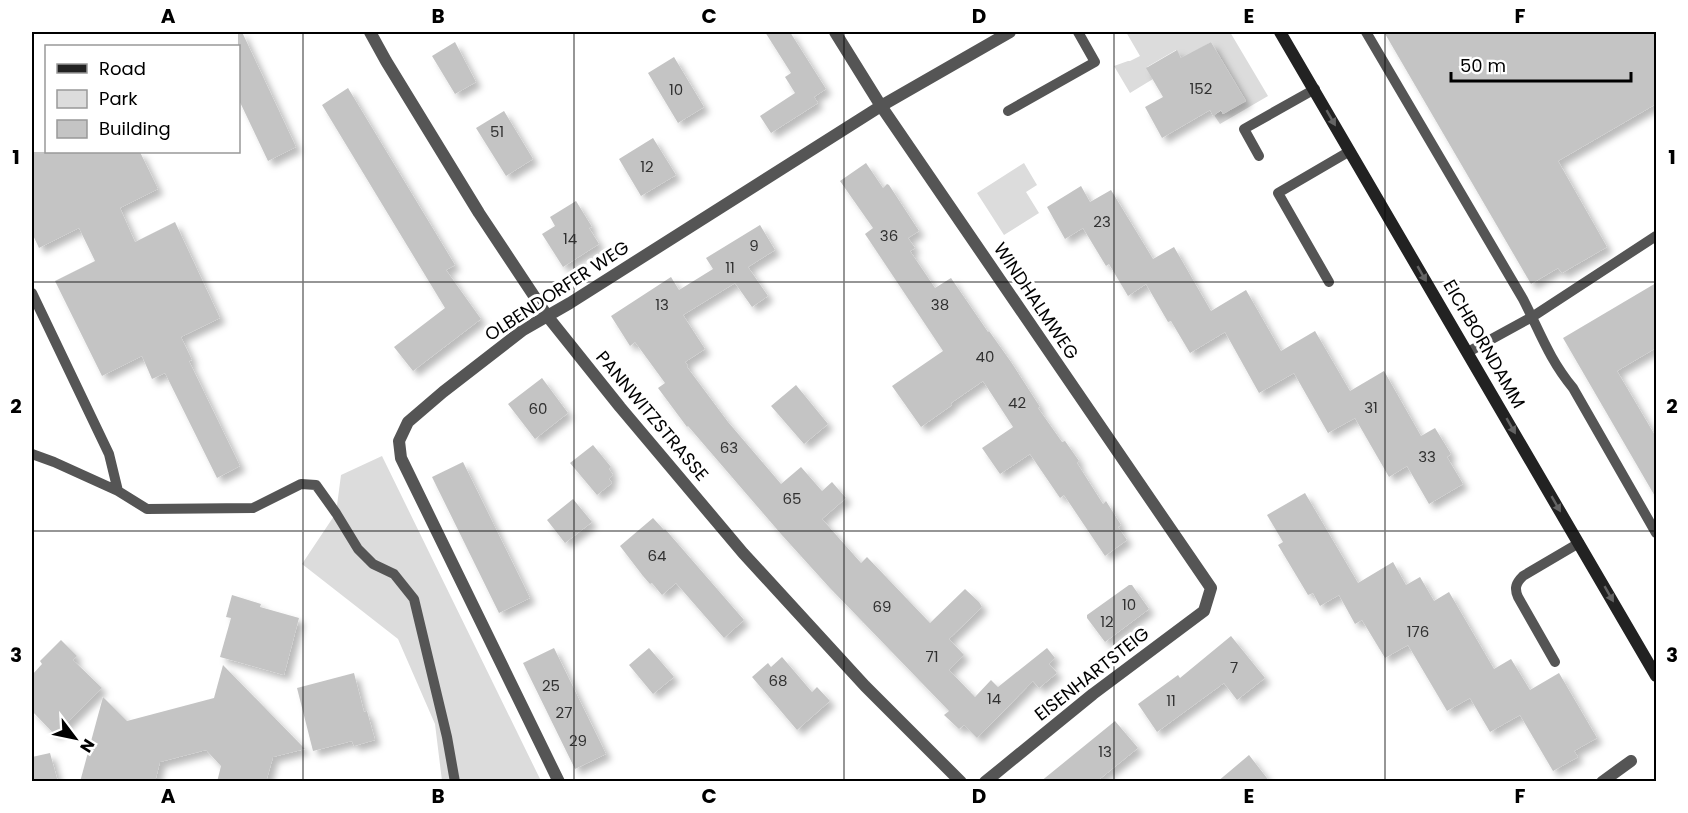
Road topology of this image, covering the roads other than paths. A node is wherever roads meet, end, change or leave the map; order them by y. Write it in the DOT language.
graph roads {
  1 [pos="370,32"];
  2 [pos="835,32"];
  3 [pos="1010,32"];
  4 [pos="1077,32"];
  5 [pos="1280,32"];
  6 [pos="1366,32"];
  7 [pos="1315,89"];
  8 [pos="881,106"];
  9 [pos="1008,111"];
  10 [pos="1350,151"];
  11 [pos="1259,156"];
  12 [pos="1656,236"];
  13 [pos="1329,282"];
  14 [pos="32,293"];
  15 [pos="548,317"];
  16 [pos="1532,317"];
  17 [pos="1468,352"];
  18 [pos="32,454"];
  19 [pos="118,491"];
  20 [pos="1656,533"];
  21 [pos="1579,543"];
  22 [pos="1210,588"];
  23 [pos="1555,662"];
  24 [pos="1656,676"];
  25 [pos="1631,761"];
  26 [pos="455,782"];
  27 [pos="559,782"];
  28 [pos="961,782"];
  29 [pos="985,782"];
  30 [pos="1602,782"];
  1 -- 15 [label="street, PANNWITZSTRASSE"];
  2 -- 8 [label="street, WINDHALMWEG"];
  3 -- 8 [label="street, OLBENDORFER WEG"];
  4 -- 9 [label="lane"];
  5 -- 7 [label="main road, EICHBORNDAMM"];
  6 -- 16 [label="lane"];
  7 -- 10 [label="main road, EICHBORNDAMM, one-way"];
  7 -- 11 [label="lane"];
  8 -- 15 [label="street, OLBENDORFER WEG"];
  8 -- 22 [label="street, WINDHALMWEG"];
  10 -- 13 [label="lane"];
  10 -- 17 [label="main road, EICHBORNDAMM, one-way"];
  12 -- 16 [label="lane"];
  14 -- 19 [label="lane"];
  15 -- 27 [label="street, OLBENDORFER WEG"];
  15 -- 28 [label="street, PANNWITZSTRASSE"];
  16 -- 17 [label="lane"];
  16 -- 20 [label="lane"];
  17 -- 21 [label="main road, EICHBORNDAMM, one-way"];
  18 -- 19 [label="lane"];
  19 -- 26 [label="lane"];
  21 -- 23 [label="lane"];
  21 -- 24 [label="main road, EICHBORNDAMM, one-way"];
  22 -- 29 [label="street, EISENHARTSTEIG"];
  25 -- 30 [label="street"];
}
